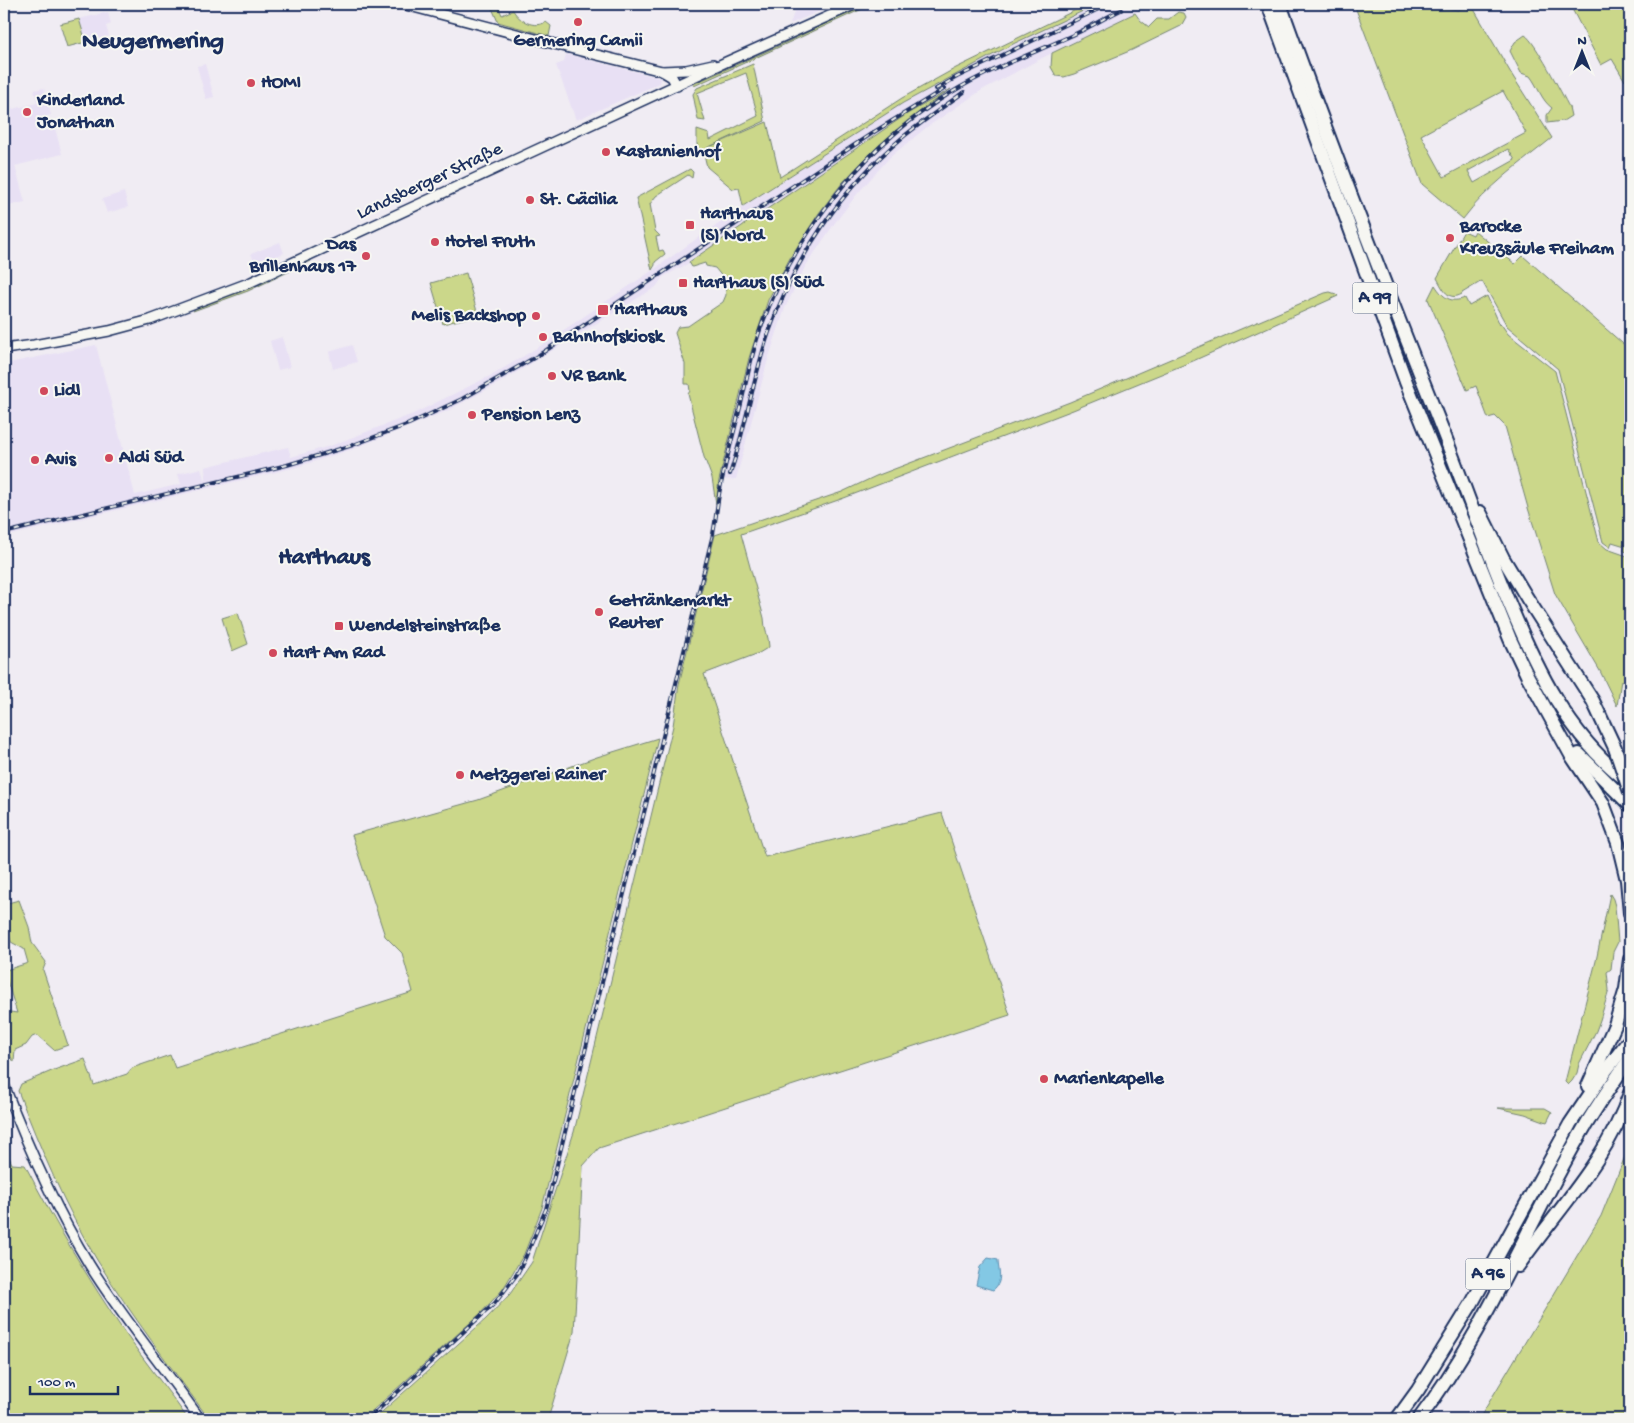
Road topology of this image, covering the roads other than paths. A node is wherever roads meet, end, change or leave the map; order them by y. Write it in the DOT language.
graph roads {
  1 [pos="402,4"];
  2 [pos="856,4"];
  3 [pos="1268,4"];
  4 [pos="1280,4"];
  5 [pos="726,62"];
  6 [pos="662,71"];
  7 [pos="676,86"];
  8 [pos="4,343"];
  9 [pos="22,346"];
  10 [pos="4,349"];
  11 [pos="4,354"];
  12 [pos="1461,477"];
  13 [pos="1555,725"];
  14 [pos="1630,783"];
  15 [pos="1630,792"];
  16 [pos="1630,805"];
  17 [pos="1630,913"];
  18 [pos="1630,959"];
  19 [pos="1630,1039"];
  20 [pos="1630,1058"];
  21 [pos="4,1085"];
  22 [pos="1630,1093"];
  23 [pos="1570,1124"];
  24 [pos="1494,1301"];
  25 [pos="200,1419"];
  26 [pos="1398,1419"];
  27 [pos="1419,1419"];
  1 -- 6 [label="main road"];
  2 -- 5 [label="main road, Landsberger Straße"];
  3 -- 13 [label="highway, A 99"];
  4 -- 12 [label="highway, A 99"];
  5 -- 6 [label="main road"];
  5 -- 7 [label="main road, Landsberger Straße"];
  6 -- 7 [label="main road"];
  7 -- 9 [label="main road, Landsberger Straße"];
  8 -- 9 [label="main road"];
  9 -- 10 [label="main road, Landsberger Straße"];
  9 -- 11 [label="main road"];
  12 -- 14 [label="highway"];
  12 -- 15 [label="highway, bridge"];
  13 -- 16 [label="highway"];
  13 -- 17 [label="highway"];
  18 -- 23 [label="highway"];
  19 -- 23 [label="highway, A 96"];
  20 -- 24 [label="highway, A 96"];
  21 -- 25 [label="main road"];
  22 -- 24 [label="highway"];
  23 -- 26 [label="highway, A 96"];
  24 -- 27 [label="highway, A 96"];
}
